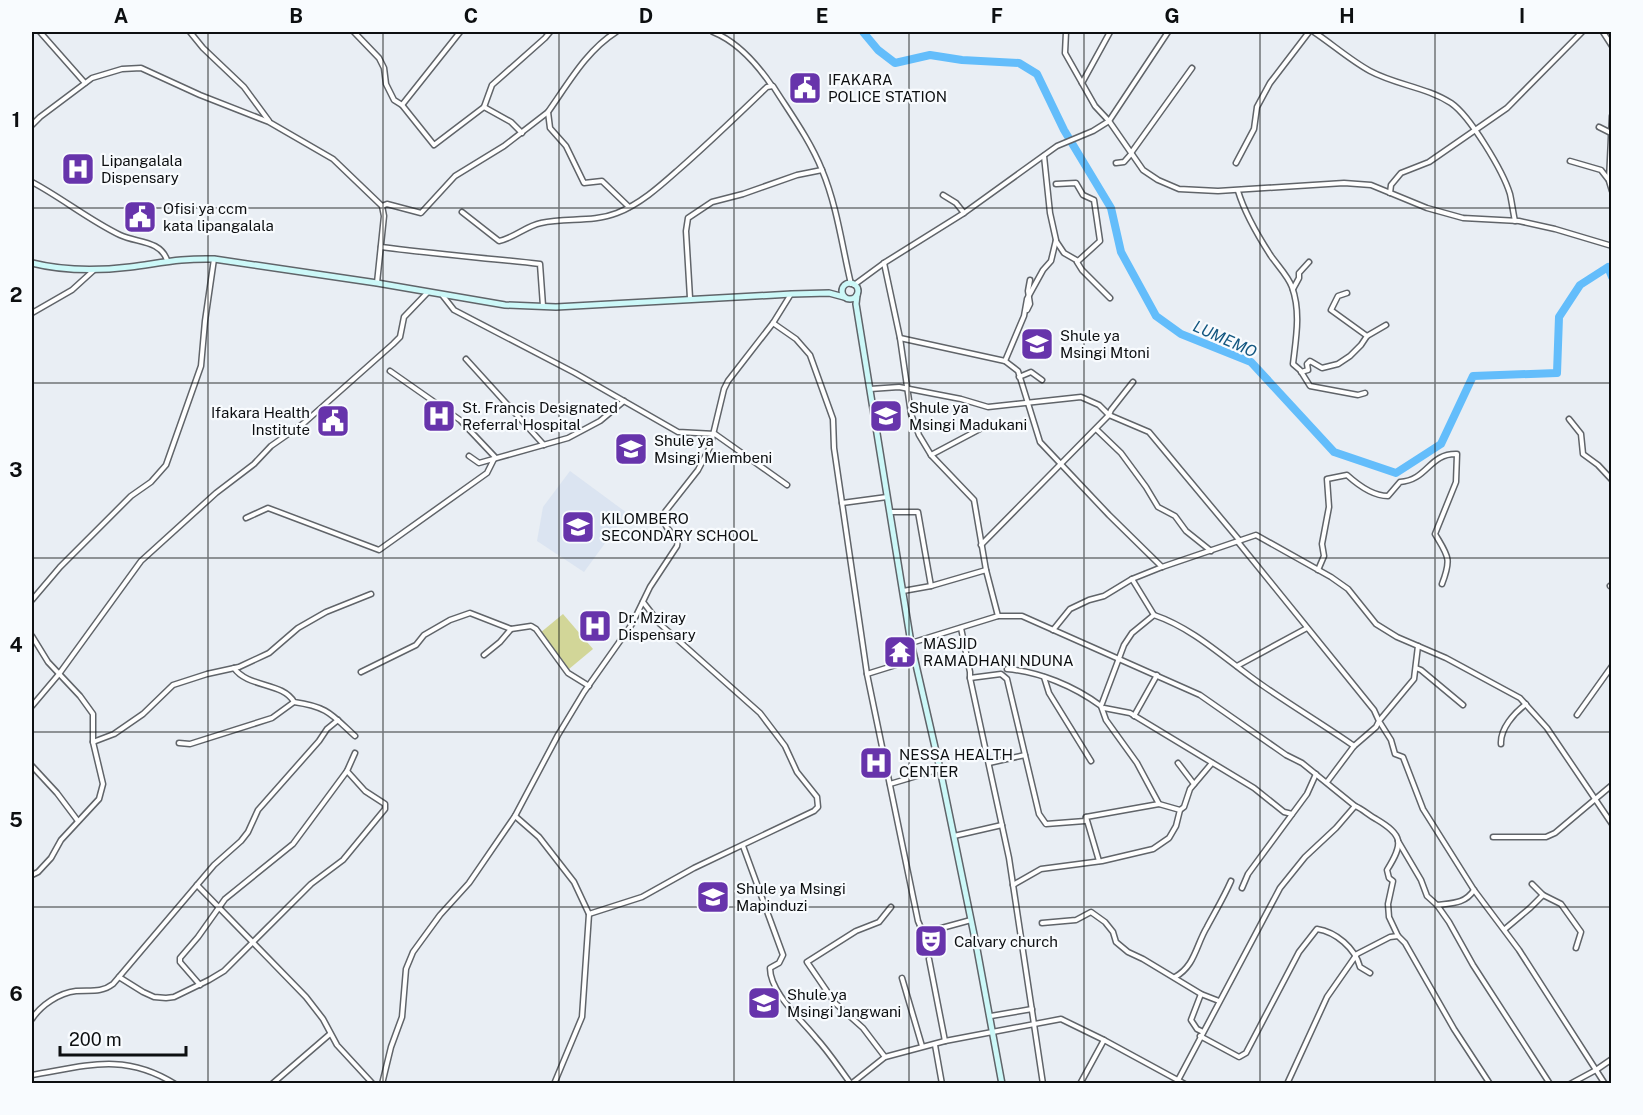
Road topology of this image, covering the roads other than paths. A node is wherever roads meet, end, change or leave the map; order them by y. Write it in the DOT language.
graph roads {
  1 [pos="40,32"];
  2 [pos="190,32"];
  3 [pos="354,32"];
  4 [pos="460,32"];
  5 [pos="550,32"];
  6 [pos="616,32"];
  7 [pos="713,32"];
  8 [pos="1066,32"];
  9 [pos="1110,32"];
  10 [pos="1168,32"];
  11 [pos="1309,32"];
  12 [pos="1314,32"];
  13 [pos="1582,32"];
  14 [pos="1603,32"];
  15 [pos="1611,46"];
  16 [pos="1192,68"];
  17 [pos="85,83"];
  18 [pos="1082,84"];
  19 [pos="772,86"];
  20 [pos="402,105"];
  21 [pos="484,107"];
  22 [pos="548,112"];
  23 [pos="1611,116"];
  24 [pos="1109,121"];
  25 [pos="269,122"];
  26 [pos="32,125"];
  27 [pos="1599,128"];
  28 [pos="1476,130"];
  29 [pos="522,133"];
  30 [pos="1611,133"];
  31 [pos="1131,153"];
  32 [pos="1044,155"];
  33 [pos="1570,161"];
  34 [pos="1116,163"];
  35 [pos="1236,163"];
  36 [pos="822,170"];
  37 [pos="1609,181"];
  38 [pos="32,182"];
  39 [pos="1056,184"];
  40 [pos="1238,191"];
  41 [pos="1611,191"];
  42 [pos="1389,193"];
  43 [pos="943,195"];
  44 [pos="382,206"];
  45 [pos="629,207"];
  46 [pos="462,212"];
  47 [pos="964,213"];
  48 [pos="1515,221"];
  49 [pos="1056,240"];
  50 [pos="1611,246"];
  51 [pos="381,247"];
  52 [pos="214,259"];
  53 [pos="167,260"];
  54 [pos="1078,261"];
  55 [pos="1309,262"];
  56 [pos="32,263"];
  57 [pos="884,263"];
  58 [pos="94,270"];
  59 [pos="1030,280"];
  60 [pos="377,283"];
  61 [pos="853,284"];
  62 [pos="844,286"];
  63 [pos="1293,289"];
  64 [pos="428,292"];
  65 [pos="829,293"];
  66 [pos="1347,293"];
  67 [pos="792,294"];
  68 [pos="857,295"];
  69 [pos="443,296"];
  70 [pos="1029,296"];
  71 [pos="690,298"];
  72 [pos="846,298"];
  73 [pos="1110,298"];
  74 [pos="543,306"];
  75 [pos="857,309"];
  76 [pos="32,313"];
  77 [pos="773,323"];
  78 [pos="1386,325"];
  79 [pos="1367,336"];
  80 [pos="900,338"];
  81 [pos="466,359"];
  82 [pos="1005,361"];
  83 [pos="390,371"];
  84 [pos="1301,372"];
  85 [pos="1019,377"];
  86 [pos="1042,380"];
  87 [pos="1133,382"];
  88 [pos="870,389"];
  89 [pos="907,390"];
  90 [pos="1365,393"];
  91 [pos="624,401"];
  92 [pos="1028,404"];
  93 [pos="1109,415"];
  94 [pos="1569,419"];
  95 [pos="980,429"];
  96 [pos="1096,429"];
  97 [pos="715,434"];
  98 [pos="544,445"];
  99 [pos="931,455"];
  100 [pos="469,456"];
  101 [pos="495,457"];
  102 [pos="1062,464"];
  103 [pos="1611,480"];
  104 [pos="787,485"];
  105 [pos="887,497"];
  106 [pos="842,502"];
  107 [pos="890,512"];
  108 [pos="246,518"];
  109 [pos="1239,542"];
  110 [pos="981,545"];
  111 [pos="1212,551"];
  112 [pos="1162,567"];
  113 [pos="986,570"];
  114 [pos="1318,570"];
  115 [pos="1132,579"];
  116 [pos="1442,584"];
  117 [pos="932,586"];
  118 [pos="902,591"];
  119 [pos="371,594"];
  120 [pos="32,600"];
  121 [pos="643,602"];
  122 [pos="1154,615"];
  123 [pos="998,616"];
  124 [pos="1307,627"];
  125 [pos="961,628"];
  126 [pos="511,629"];
  127 [pos="1053,630"];
  128 [pos="32,636"];
  129 [pos="911,643"];
  130 [pos="1418,646"];
  131 [pos="484,655"];
  132 [pos="1119,658"];
  133 [pos="915,659"];
  134 [pos="1236,666"];
  135 [pos="1611,666"];
  136 [pos="234,668"];
  137 [pos="1416,668"];
  138 [pos="1007,669"];
  139 [pos="361,672"];
  140 [pos="59,674"];
  141 [pos="867,674"];
  142 [pos="1157,675"];
  143 [pos="969,678"];
  144 [pos="1044,678"];
  145 [pos="589,686"];
  146 [pos="294,702"];
  147 [pos="1526,704"];
  148 [pos="1463,705"];
  149 [pos="32,706"];
  150 [pos="1102,707"];
  151 [pos="1577,715"];
  152 [pos="1134,716"];
  153 [pos="338,720"];
  154 [pos="1379,721"];
  155 [pos="355,736"];
  156 [pos="93,742"];
  157 [pos="179,743"];
  158 [pos="1501,744"];
  159 [pos="1354,746"];
  160 [pos="356,753"];
  161 [pos="1025,755"];
  162 [pos="1090,760"];
  163 [pos="989,763"];
  164 [pos="1178,763"];
  165 [pos="1212,763"];
  166 [pos="32,766"];
  167 [pos="940,769"];
  168 [pos="347,771"];
  169 [pos="1316,774"];
  170 [pos="1326,782"];
  171 [pos="890,784"];
  172 [pos="1194,784"];
  173 [pos="1611,785"];
  174 [pos="1594,799"];
  175 [pos="1159,804"];
  176 [pos="1354,806"];
  177 [pos="1180,810"];
  178 [pos="1292,814"];
  179 [pos="514,816"];
  180 [pos="1086,817"];
  181 [pos="78,821"];
  182 [pos="1611,824"];
  183 [pos="1002,825"];
  184 [pos="954,836"];
  185 [pos="1492,837"];
  186 [pos="1398,841"];
  187 [pos="743,846"];
  188 [pos="1099,861"];
  189 [pos="32,875"];
  190 [pos="1231,881"];
  191 [pos="1532,884"];
  192 [pos="197,885"];
  193 [pos="1013,885"];
  194 [pos="1242,888"];
  195 [pos="1474,890"];
  196 [pos="1543,895"];
  197 [pos="1437,905"];
  198 [pos="219,907"];
  199 [pos="891,907"];
  200 [pos="589,914"];
  201 [pos="971,920"];
  202 [pos="1042,923"];
  203 [pos="1505,929"];
  204 [pos="1398,936"];
  205 [pos="254,942"];
  206 [pos="1576,948"];
  207 [pos="1357,954"];
  208 [pos="929,959"];
  209 [pos="1370,973"];
  210 [pos="119,977"];
  211 [pos="1175,977"];
  212 [pos="902,978"];
  213 [pos="200,985"];
  214 [pos="1201,994"];
  215 [pos="1219,1001"];
  216 [pos="1032,1009"];
  217 [pos="991,1016"];
  218 [pos="32,1019"];
  219 [pos="1033,1023"];
  220 [pos="993,1033"];
  221 [pos="330,1034"];
  222 [pos="1201,1034"];
  223 [pos="1104,1040"];
  224 [pos="945,1041"];
  225 [pos="935,1045"];
  226 [pos="922,1046"];
  227 [pos="885,1057"];
  228 [pos="1611,1059"];
  229 [pos="1596,1070"];
  230 [pos="32,1076"];
  231 [pos="1177,1082"];
  232 [pos="175,1083"];
  233 [pos="272,1083"];
  234 [pos="373,1083"];
  235 [pos="381,1083"];
  236 [pos="554,1083"];
  237 [pos="851,1083"];
  238 [pos="942,1083"];
  239 [pos="1002,1083"];
  240 [pos="1043,1083"];
  241 [pos="1080,1083"];
  242 [pos="1185,1083"];
  243 [pos="1287,1083"];
  244 [pos="1490,1083"];
  245 [pos="1547,1083"];
  246 [pos="1570,1083"];
  247 [pos="1605,1083"];
  1 -- 17 [label="street"];
  2 -- 25 [label="street"];
  3 -- 20 [label="street"];
  4 -- 20 [label="street"];
  5 -- 21 [label="street"];
  6 -- 22 [label="street"];
  7 -- 19 [label="street"];
  8 -- 18 [label="street"];
  9 -- 18 [label="street"];
  10 -- 24 [label="street"];
  11 -- 35 [label="street"];
  12 -- 28 [label="street"];
  13 -- 28 [label="street"];
  14 -- 15 [label="street"];
  16 -- 31 [label="street"];
  17 -- 25 [label="street"];
  17 -- 26 [label="street"];
  18 -- 24 [label="street"];
  19 -- 36 [label="street"];
  19 -- 45 [label="street"];
  20 -- 21 [label="street"];
  21 -- 29 [label="street"];
  22 -- 29 [label="street"];
  22 -- 45 [label="street"];
  23 -- 30 [label="street"];
  24 -- 31 [label="street"];
  24 -- 32 [label="street"];
  25 -- 44 [label="street"];
  27 -- 30 [label="street"];
  28 -- 42 [label="street"];
  28 -- 48 [label="street"];
  29 -- 44 [label="street"];
  30 -- 37 [label="street"];
  31 -- 34 [label="street"];
  31 -- 40 [label="street"];
  32 -- 47 [label="street"];
  32 -- 49 [label="street"];
  33 -- 37 [label="street"];
  36 -- 61 [label="street"];
  36 -- 71 [label="street"];
  37 -- 41 [label="street"];
  38 -- 53 [label="street"];
  39 -- 54 [label="street"];
  40 -- 42 [label="street"];
  40 -- 63 [label="street"];
  42 -- 48 [label="street"];
  43 -- 47 [label="street"];
  44 -- 51 [label="street"];
  45 -- 46 [label="street"];
  47 -- 57 [label="street"];
  48 -- 50 [label="street"];
  49 -- 54 [label="street"];
  49 -- 70 [label="street"];
  51 -- 60 [label="street"];
  51 -- 74 [label="street"];
  52 -- 53 [label="main road"];
  52 -- 60 [label="main road"];
  52 -- 120 [label="street"];
  53 -- 58 [label="main road"];
  54 -- 73 [label="street"];
  55 -- 63 [label="street"];
  56 -- 58 [label="main road"];
  57 -- 61 [label="street"];
  57 -- 80 [label="street"];
  58 -- 76 [label="street"];
  59 -- 70 [label="street"];
  60 -- 64 [label="main road"];
  61 -- 62 [label="main road"];
  61 -- 68 [label="main road"];
  62 -- 65 [label="main road"];
  62 -- 72 [label="main road"];
  63 -- 84 [label="street"];
  64 -- 69 [label="main road"];
  64 -- 140 [label="street"];
  65 -- 67 [label="main road"];
  65 -- 72 [label="main road"];
  66 -- 79 [label="street"];
  67 -- 71 [label="main road"];
  67 -- 77 [label="street"];
  68 -- 72 [label="main road"];
  68 -- 75 [label="main road"];
  69 -- 74 [label="main road"];
  69 -- 91 [label="street"];
  70 -- 82 [label="street"];
  71 -- 74 [label="main road"];
  72 -- 75 [label="main road"];
  75 -- 88 [label="main road"];
  77 -- 97 [label="street"];
  77 -- 106 [label="street"];
  78 -- 79 [label="street"];
  79 -- 84 [label="street"];
  80 -- 82 [label="street"];
  80 -- 89 [label="street"];
  81 -- 98 [label="street"];
  82 -- 85 [label="street"];
  83 -- 101 [label="street"];
  84 -- 90 [label="street"];
  85 -- 86 [label="street"];
  85 -- 92 [label="street"];
  87 -- 93 [label="street"];
  88 -- 89 [label="street"];
  88 -- 105 [label="main road"];
  89 -- 92 [label="street"];
  89 -- 99 [label="street"];
  91 -- 97 [label="street"];
  91 -- 98 [label="street"];
  92 -- 93 [label="street"];
  92 -- 102 [label="street"];
  93 -- 96 [label="street"];
  93 -- 109 [label="street"];
  94 -- 103 [label="street"];
  95 -- 99 [label="street"];
  96 -- 102 [label="street"];
  96 -- 111 [label="street"];
  97 -- 104 [label="street"];
  97 -- 121 [label="street"];
  98 -- 101 [label="street"];
  99 -- 110 [label="street"];
  100 -- 101 [label="street"];
  101 -- 108 [label="street"];
  102 -- 110 [label="street"];
  102 -- 112 [label="street"];
  105 -- 106 [label="street"];
  105 -- 107 [label="main road"];
  106 -- 141 [label="street"];
  107 -- 117 [label="street"];
  107 -- 118 [label="main road"];
  109 -- 111 [label="street"];
  109 -- 114 [label="street"];
  109 -- 124 [label="street"];
  110 -- 113 [label="street"];
  111 -- 112 [label="street"];
  112 -- 115 [label="street"];
  113 -- 117 [label="street"];
  113 -- 123 [label="street"];
  114 -- 116 [label="street"];
  114 -- 130 [label="street"];
  115 -- 122 [label="street"];
  115 -- 127 [label="street"];
  117 -- 118 [label="street"];
  118 -- 129 [label="main road"];
  119 -- 136 [label="street"];
  121 -- 145 [label="street"];
  121 -- 187 [label="street"];
  122 -- 132 [label="street"];
  122 -- 134 [label="street"];
  123 -- 125 [label="street"];
  123 -- 127 [label="street"];
  124 -- 134 [label="street"];
  124 -- 154 [label="street"];
  125 -- 129 [label="street"];
  125 -- 143 [label="street"];
  126 -- 131 [label="street"];
  126 -- 139 [label="street"];
  126 -- 145 [label="street"];
  127 -- 132 [label="street"];
  128 -- 140 [label="street"];
  129 -- 133 [label="main road"];
  130 -- 137 [label="street"];
  130 -- 147 [label="street"];
  132 -- 142 [label="street"];
  132 -- 150 [label="street"];
  133 -- 141 [label="street"];
  133 -- 167 [label="main road"];
  134 -- 159 [label="street"];
  135 -- 151 [label="street"];
  136 -- 146 [label="street"];
  136 -- 156 [label="street"];
  137 -- 148 [label="street"];
  137 -- 154 [label="street"];
  138 -- 144 [label="street"];
  140 -- 149 [label="street"];
  140 -- 156 [label="street"];
  141 -- 171 [label="street"];
  142 -- 152 [label="street"];
  142 -- 169 [label="street"];
  143 -- 161 [label="street"];
  143 -- 163 [label="street"];
  144 -- 150 [label="street"];
  144 -- 162 [label="street"];
  145 -- 179 [label="street"];
  146 -- 153 [label="street"];
  146 -- 157 [label="street"];
  147 -- 158 [label="street"];
  147 -- 174 [label="street"];
  150 -- 152 [label="street"];
  150 -- 175 [label="street"];
  152 -- 165 [label="street"];
  153 -- 155 [label="street"];
  153 -- 192 [label="street"];
  154 -- 159 [label="street"];
  154 -- 195 [label="street"];
  156 -- 181 [label="street"];
  159 -- 170 [label="street"];
  160 -- 168 [label="street"];
  161 -- 163 [label="street"];
  161 -- 180 [label="street"];
  163 -- 183 [label="street"];
  164 -- 172 [label="street"];
  165 -- 172 [label="street"];
  165 -- 178 [label="street"];
  166 -- 181 [label="street"];
  167 -- 171 [label="street"];
  167 -- 184 [label="main road"];
  168 -- 198 [label="street"];
  168 -- 205 [label="street"];
  169 -- 170 [label="street"];
  169 -- 178 [label="street"];
  170 -- 176 [label="street"];
  171 -- 201 [label="street"];
  172 -- 177 [label="street"];
  173 -- 174 [label="street"];
  174 -- 182 [label="street"];
  174 -- 185 [label="street"];
  175 -- 177 [label="street"];
  175 -- 180 [label="street"];
  176 -- 186 [label="street"];
  176 -- 215 [label="street"];
  177 -- 188 [label="street"];
  178 -- 194 [label="street"];
  179 -- 200 [label="street"];
  179 -- 235 [label="street"];
  180 -- 188 [label="street"];
  181 -- 189 [label="street"];
  183 -- 184 [label="street"];
  183 -- 193 [label="street"];
  184 -- 201 [label="main road"];
  186 -- 197 [label="street"];
  186 -- 204 [label="street"];
  187 -- 200 [label="street"];
  187 -- 237 [label="street"];
  188 -- 193 [label="street"];
  190 -- 211 [label="street"];
  191 -- 196 [label="street"];
  192 -- 198 [label="street"];
  192 -- 210 [label="street"];
  193 -- 216 [label="street"];
  195 -- 197 [label="street"];
  195 -- 203 [label="street"];
  196 -- 203 [label="street"];
  196 -- 206 [label="street"];
  197 -- 245 [label="street"];
  198 -- 205 [label="street"];
  198 -- 213 [label="street"];
  199 -- 227 [label="street"];
  200 -- 236 [label="street"];
  201 -- 217 [label="main road"];
  202 -- 211 [label="street"];
  203 -- 229 [label="street"];
  204 -- 207 [label="street"];
  204 -- 244 [label="street"];
  205 -- 213 [label="street"];
  205 -- 221 [label="street"];
  207 -- 209 [label="street"];
  207 -- 222 [label="street"];
  207 -- 243 [label="street"];
  208 -- 224 [label="street"];
  210 -- 213 [label="street"];
  210 -- 218 [label="street"];
  211 -- 214 [label="street"];
  212 -- 226 [label="street"];
  214 -- 215 [label="street"];
  214 -- 222 [label="street"];
  215 -- 222 [label="street"];
  216 -- 217 [label="street"];
  216 -- 219 [label="street"];
  217 -- 220 [label="main road"];
  219 -- 220 [label="street"];
  219 -- 223 [label="street"];
  219 -- 240 [label="street"];
  220 -- 224 [label="street"];
  220 -- 239 [label="main road"];
  221 -- 233 [label="street"];
  221 -- 234 [label="street"];
  222 -- 231 [label="street"];
  223 -- 231 [label="street"];
  223 -- 241 [label="street"];
  224 -- 225 [label="street"];
  225 -- 226 [label="street"];
  225 -- 238 [label="street"];
  226 -- 227 [label="street"];
  227 -- 237 [label="street"];
  228 -- 229 [label="street"];
  229 -- 246 [label="street"];
  229 -- 247 [label="street"];
  230 -- 232 [label="street"];
  231 -- 242 [label="street"];
}
